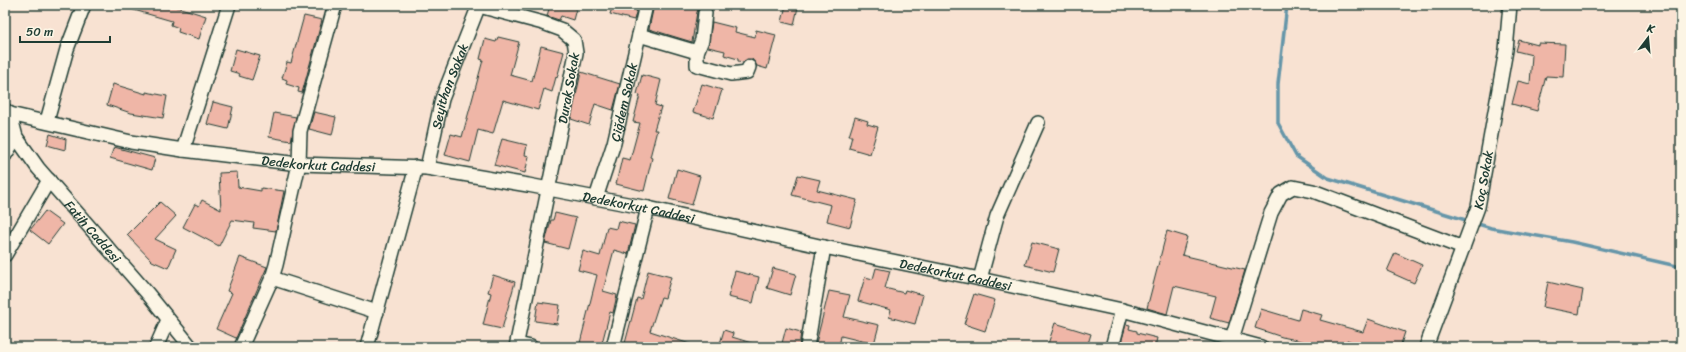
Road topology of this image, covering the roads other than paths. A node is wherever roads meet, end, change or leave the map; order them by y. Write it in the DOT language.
graph roads {
  1 [pos="84,5"];
  2 [pos="229,5"];
  3 [pos="335,5"];
  4 [pos="479,5"];
  5 [pos="646,5"];
  6 [pos="1510,5"];
  7 [pos="705,13"];
  8 [pos="639,35"];
  9 [pos="697,52"];
  10 [pos="749,67"];
  11 [pos="8,112"];
  12 [pos="47,121"];
  13 [pos="1038,124"];
  14 [pos="16,137"];
  15 [pos="183,150"];
  16 [pos="5,155"];
  17 [pos="299,164"];
  18 [pos="422,168"];
  19 [pos="49,180"];
  20 [pos="549,190"];
  21 [pos="596,198"];
  22 [pos="648,208"];
  23 [pos="824,247"];
  24 [pos="1463,248"];
  25 [pos="5,255"];
  26 [pos="272,278"];
  27 [pos="980,279"];
  28 [pos="1122,310"];
  29 [pos="377,312"];
  30 [pos="168,320"];
  31 [pos="1232,339"];
  32 [pos="516,345"];
  33 [pos="156,347"];
  34 [pos="192,347"];
  35 [pos="241,347"];
  36 [pos="367,347"];
  37 [pos="531,347"];
  38 [pos="613,347"];
  39 [pos="807,347"];
  40 [pos="1112,347"];
  41 [pos="1260,347"];
  42 [pos="1426,347"];
  1 -- 12 [label="street"];
  2 -- 15 [label="street"];
  3 -- 17 [label="street"];
  4 -- 18 [label="street, Seyithan Sokak"];
  4 -- 20 [label="street, Durak Sokak"];
  5 -- 8 [label="street, Çiğdem Sokak"];
  6 -- 24 [label="street, Koç Sokak"];
  7 -- 9 [label="street"];
  8 -- 9 [label="street"];
  8 -- 21 [label="street, Çiğdem Sokak"];
  9 -- 10 [label="street"];
  11 -- 12 [label="street, Dedekorkut Caddesi"];
  11 -- 14 [label="street, Fatih Caddesi"];
  12 -- 15 [label="street, Dedekorkut Caddesi"];
  13 -- 27 [label="street"];
  14 -- 16 [label="street"];
  14 -- 19 [label="street, Fatih Caddesi"];
  15 -- 17 [label="street, Dedekorkut Caddesi"];
  17 -- 18 [label="street, Dedekorkut Caddesi"];
  17 -- 26 [label="street"];
  18 -- 20 [label="street, Dedekorkut Caddesi"];
  18 -- 29 [label="street, Seyithan Sokak"];
  19 -- 25 [label="street"];
  19 -- 30 [label="street, Fatih Caddesi"];
  20 -- 21 [label="street, Dedekorkut Caddesi"];
  20 -- 32 [label="street"];
  21 -- 22 [label="street, Dedekorkut Caddesi"];
  22 -- 23 [label="street, Dedekorkut Caddesi"];
  22 -- 38 [label="street"];
  23 -- 27 [label="street, Dedekorkut Caddesi"];
  23 -- 39 [label="street"];
  24 -- 31 [label="street"];
  24 -- 42 [label="street, Koç Sokak"];
  26 -- 29 [label="street"];
  26 -- 35 [label="street"];
  27 -- 28 [label="street, Dedekorkut Caddesi"];
  28 -- 31 [label="street, Dedekorkut Caddesi"];
  28 -- 40 [label="street"];
  29 -- 36 [label="street, Seyithan Sokak"];
  30 -- 33 [label="street"];
  30 -- 34 [label="street, Fatih Caddesi"];
  31 -- 41 [label="street, Dedekorkut Caddesi"];
  32 -- 37 [label="street"];
}
